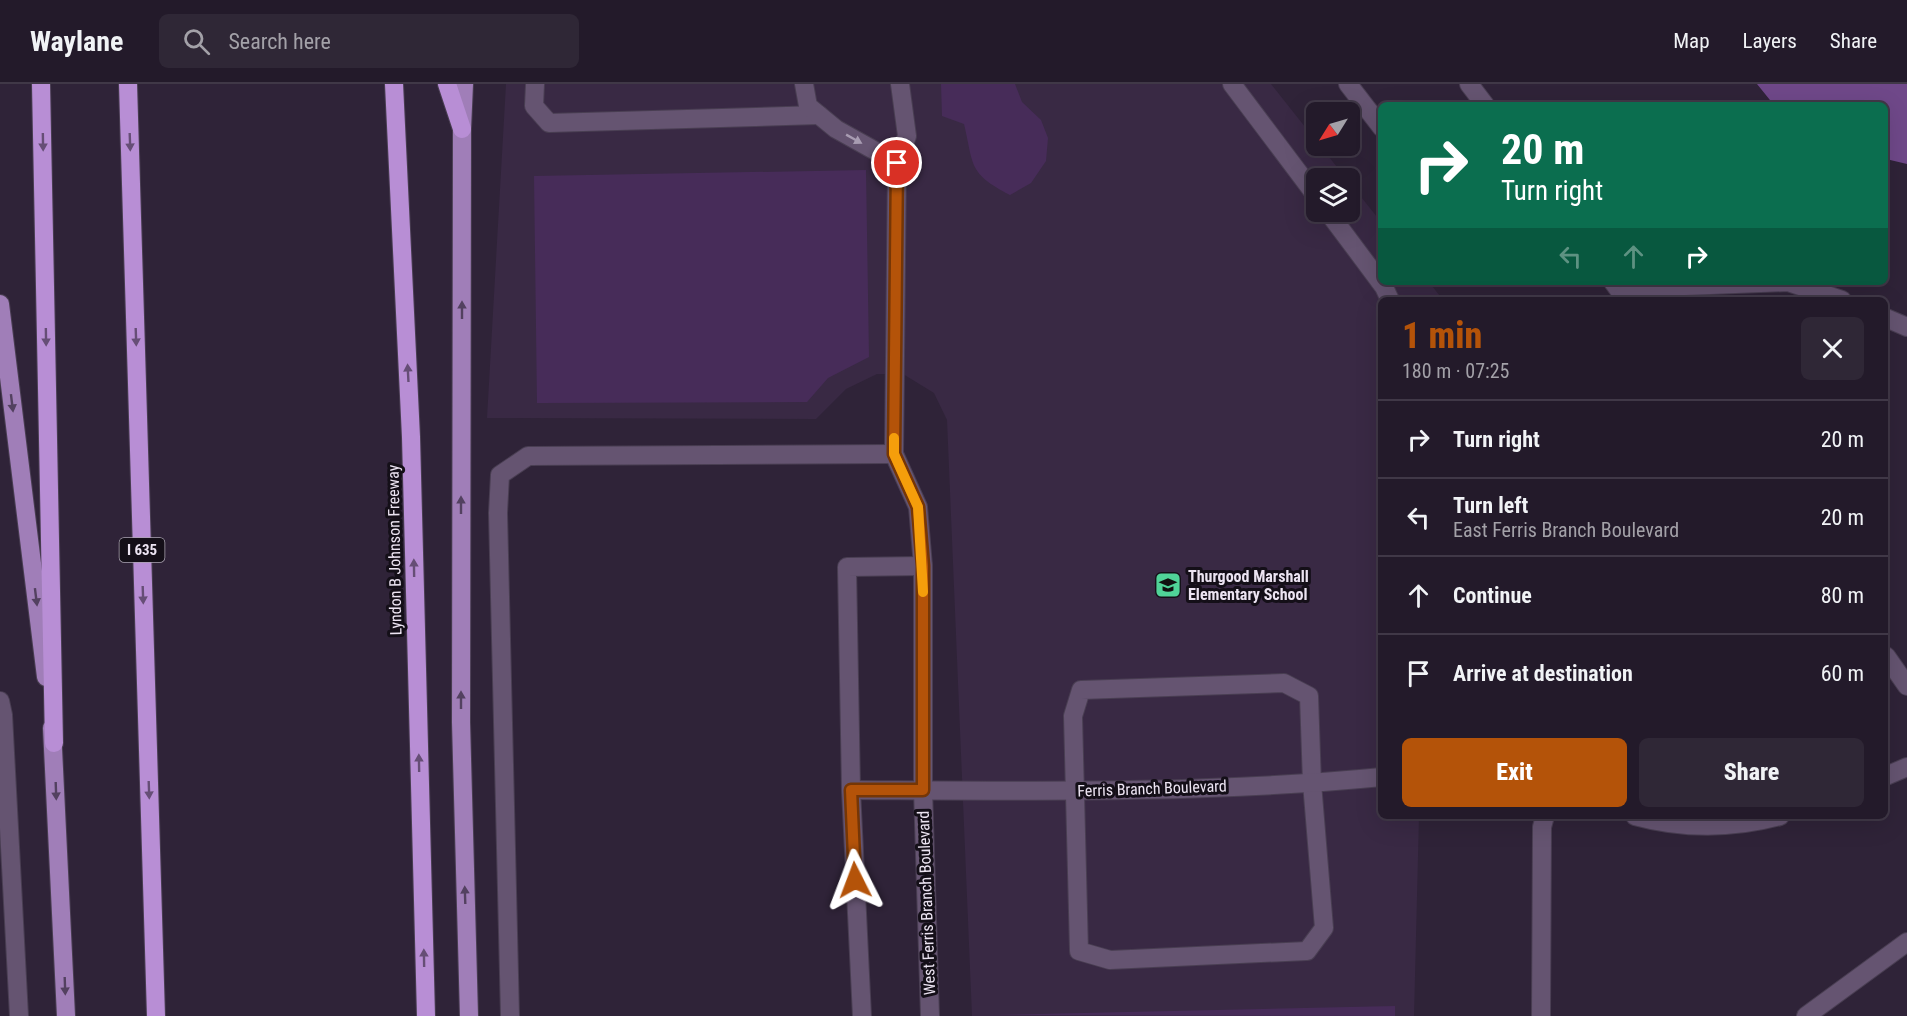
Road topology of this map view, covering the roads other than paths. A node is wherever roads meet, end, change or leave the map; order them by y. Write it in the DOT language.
graph roads {
  1 [pos="41,84"];
  2 [pos="128,84"];
  3 [pos="394,84"];
  4 [pos="447,84"];
  5 [pos="464,84"];
  6 [pos="535,84"];
  7 [pos="804,84"];
  8 [pos="900,84"];
  9 [pos="1232,84"];
  10 [pos="1348,84"];
  11 [pos="1470,84"];
  12 [pos="1483,102"];
  13 [pos="819,115"];
  14 [pos="1378,123"];
  15 [pos="462,129"];
  16 [pos="897,163"];
  17 [pos="1306,182"];
  18 [pos="1335,222"];
  19 [pos="1378,279"];
  20 [pos="1711,285"];
  21 [pos="1797,285"];
  22 [pos="1621,293"];
  23 [pos="1833,297"];
  24 [pos="0,304"];
  25 [pos="1888,319"];
  26 [pos="1907,327"];
  27 [pos="894,454"];
  28 [pos="923,566"];
  29 [pos="1888,659"];
  30 [pos="1907,686"];
  31 [pos="0,701"];
  32 [pos="54,743"];
  33 [pos="1907,767"];
  34 [pos="1888,775"];
  35 [pos="1378,777"];
  36 [pos="1312,783"];
  37 [pos="851,790"];
  38 [pos="923,790"];
  39 [pos="1075,790"];
  40 [pos="1544,819"];
  41 [pos="1647,819"];
  42 [pos="1764,819"];
  43 [pos="1907,942"];
  44 [pos="19,1016"];
  45 [pos="66,1016"];
  46 [pos="156,1016"];
  47 [pos="426,1016"];
  48 [pos="469,1016"];
  49 [pos="510,1016"];
  50 [pos="862,1016"];
  51 [pos="930,1016"];
  52 [pos="1541,1016"];
  53 [pos="1806,1016"];
  1 -- 32 [label="highway, one-way"];
  2 -- 46 [label="highway, I 635, one-way"];
  47 -- 3 [label="highway, Lyndon B Johnson Freeway, one-way"];
  4 -- 15 [label="highway"];
  5 -- 15 [label="main road"];
  6 -- 13 [label="street"];
  7 -- 13 [label="street"];
  8 -- 16 [label="street"];
  9 -- 17 [label="street"];
  10 -- 14 [label="street"];
  11 -- 12 [label="street"];
  13 -- 16 [label="street, one-way"];
  48 -- 15 [label="main road, one-way"];
  16 -- 27 [label="street"];
  18 -- 19 [label="street"];
  20 -- 22 [label="street"];
  21 -- 23 [label="street"];
  24 -- 32 [label="main road, one-way"];
  25 -- 26 [label="street"];
  27 -- 28 [label="street, West Ferris Branch Boulevard"];
  27 -- 49 [label="street"];
  28 -- 37 [label="street"];
  28 -- 38 [label="street, West Ferris Branch Boulevard"];
  29 -- 30 [label="street"];
  31 -- 44 [label="street"];
  32 -- 45 [label="main road, one-way"];
  33 -- 34 [label="street"];
  35 -- 36 [label="street, Ferris Branch Boulevard"];
  36 -- 39 [label="street, Ferris Branch Boulevard"];
  36 -- 39 [label="street"];
  36 -- 39 [label="street"];
  37 -- 38 [label="street, Ferris Branch Boulevard"];
  37 -- 50 [label="street"];
  38 -- 39 [label="street, Ferris Branch Boulevard"];
  38 -- 51 [label="street, West Ferris Branch Boulevard"];
  40 -- 52 [label="street"];
  41 -- 42 [label="street"];
  43 -- 53 [label="street"];
}
